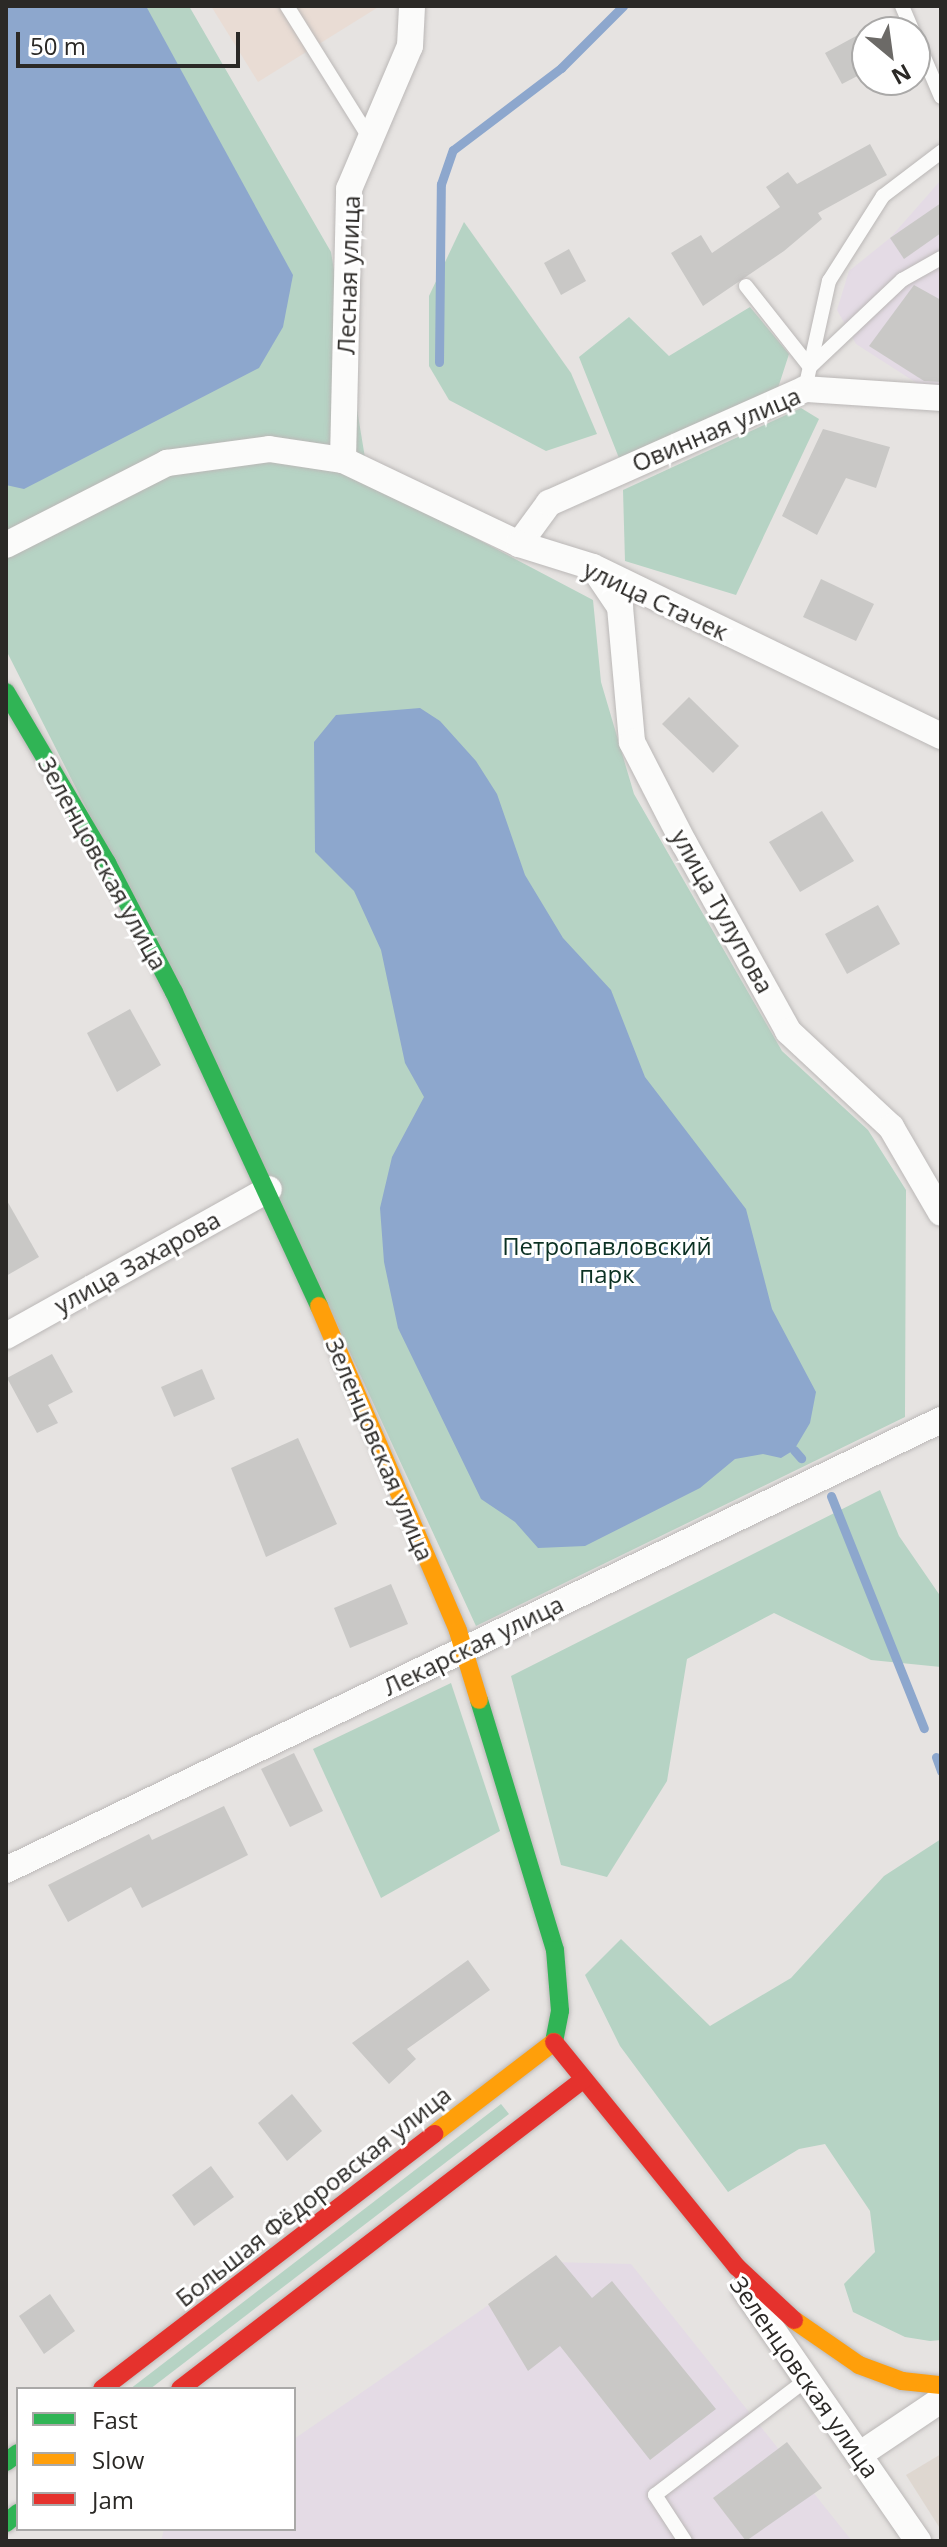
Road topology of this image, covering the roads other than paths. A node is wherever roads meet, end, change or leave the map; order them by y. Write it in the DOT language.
graph roads {
  1 [pos="287,6"];
  2 [pos="412,6"];
  3 [pos="931,74"];
  4 [pos="941,97"];
  5 [pos="370,139"];
  6 [pos="941,152"];
  7 [pos="941,258"];
  8 [pos="746,286"];
  9 [pos="807,378"];
  10 [pos="941,398"];
  11 [pos="343,460"];
  12 [pos="519,544"];
  13 [pos="6,545"];
  14 [pos="593,567"];
  15 [pos="7,695"];
  16 [pos="941,736"];
  17 [pos="269,1189"];
  18 [pos="941,1213"];
  19 [pos="6,1336"];
  20 [pos="941,1420"];
  21 [pos="462,1650"];
  22 [pos="6,1870"];
  23 [pos="554,2042"];
  24 [pos="584,2079"];
  25 [pos="692,2213"];
  26 [pos="839,2354"];
  27 [pos="806,2380"];
  28 [pos="941,2385"];
  29 [pos="105,2387"];
  30 [pos="183,2387"];
  31 [pos="941,2400"];
  32 [pos="859,2455"];
  33 [pos="685,2541"];
  34 [pos="918,2541"];
  1 -- 5 [label="lane"];
  2 -- 5 [label="street, Лесная улица"];
  3 -- 4 [label="lane"];
  5 -- 11 [label="street, Лесная улица"];
  6 -- 9 [label="lane"];
  7 -- 9 [label="lane"];
  8 -- 9 [label="lane"];
  9 -- 10 [label="street, Овинная улица"];
  9 -- 12 [label="street, Овинная улица"];
  11 -- 12 [label="street, улица Стачек"];
  11 -- 13 [label="street, улица Стачек"];
  12 -- 14 [label="street, улица Стачек"];
  14 -- 16 [label="street, улица Стачек"];
  14 -- 18 [label="street, улица Тулупова"];
  15 -- 17 [label="main road, Зеленцовская улица"];
  17 -- 19 [label="street, улица Захарова"];
  17 -- 21 [label="main road, Зеленцовская улица"];
  20 -- 21 [label="street, Лекарская улица"];
  21 -- 22 [label="street, Лекарская улица"];
  21 -- 23 [label="main road, Зеленцовская улица"];
  23 -- 24 [label="main road, Зеленцовская улица"];
  23 -- 29 [label="main road, Большая Фёдоровская улица"];
  24 -- 25 [label="main road, Зеленцовская улица"];
  24 -- 30 [label="main road"];
  25 -- 26 [label="main road, Зеленцовская улица"];
  25 -- 27 [label="street, Зеленцовская улица"];
  26 -- 27 [label="street"];
  26 -- 28 [label="main road, Зеленцовская улица"];
  27 -- 32 [label="street, Зеленцовская улица"];
  27 -- 33 [label="lane"];
  31 -- 32 [label="street"];
  32 -- 34 [label="street, Зеленцовская улица"];
}
